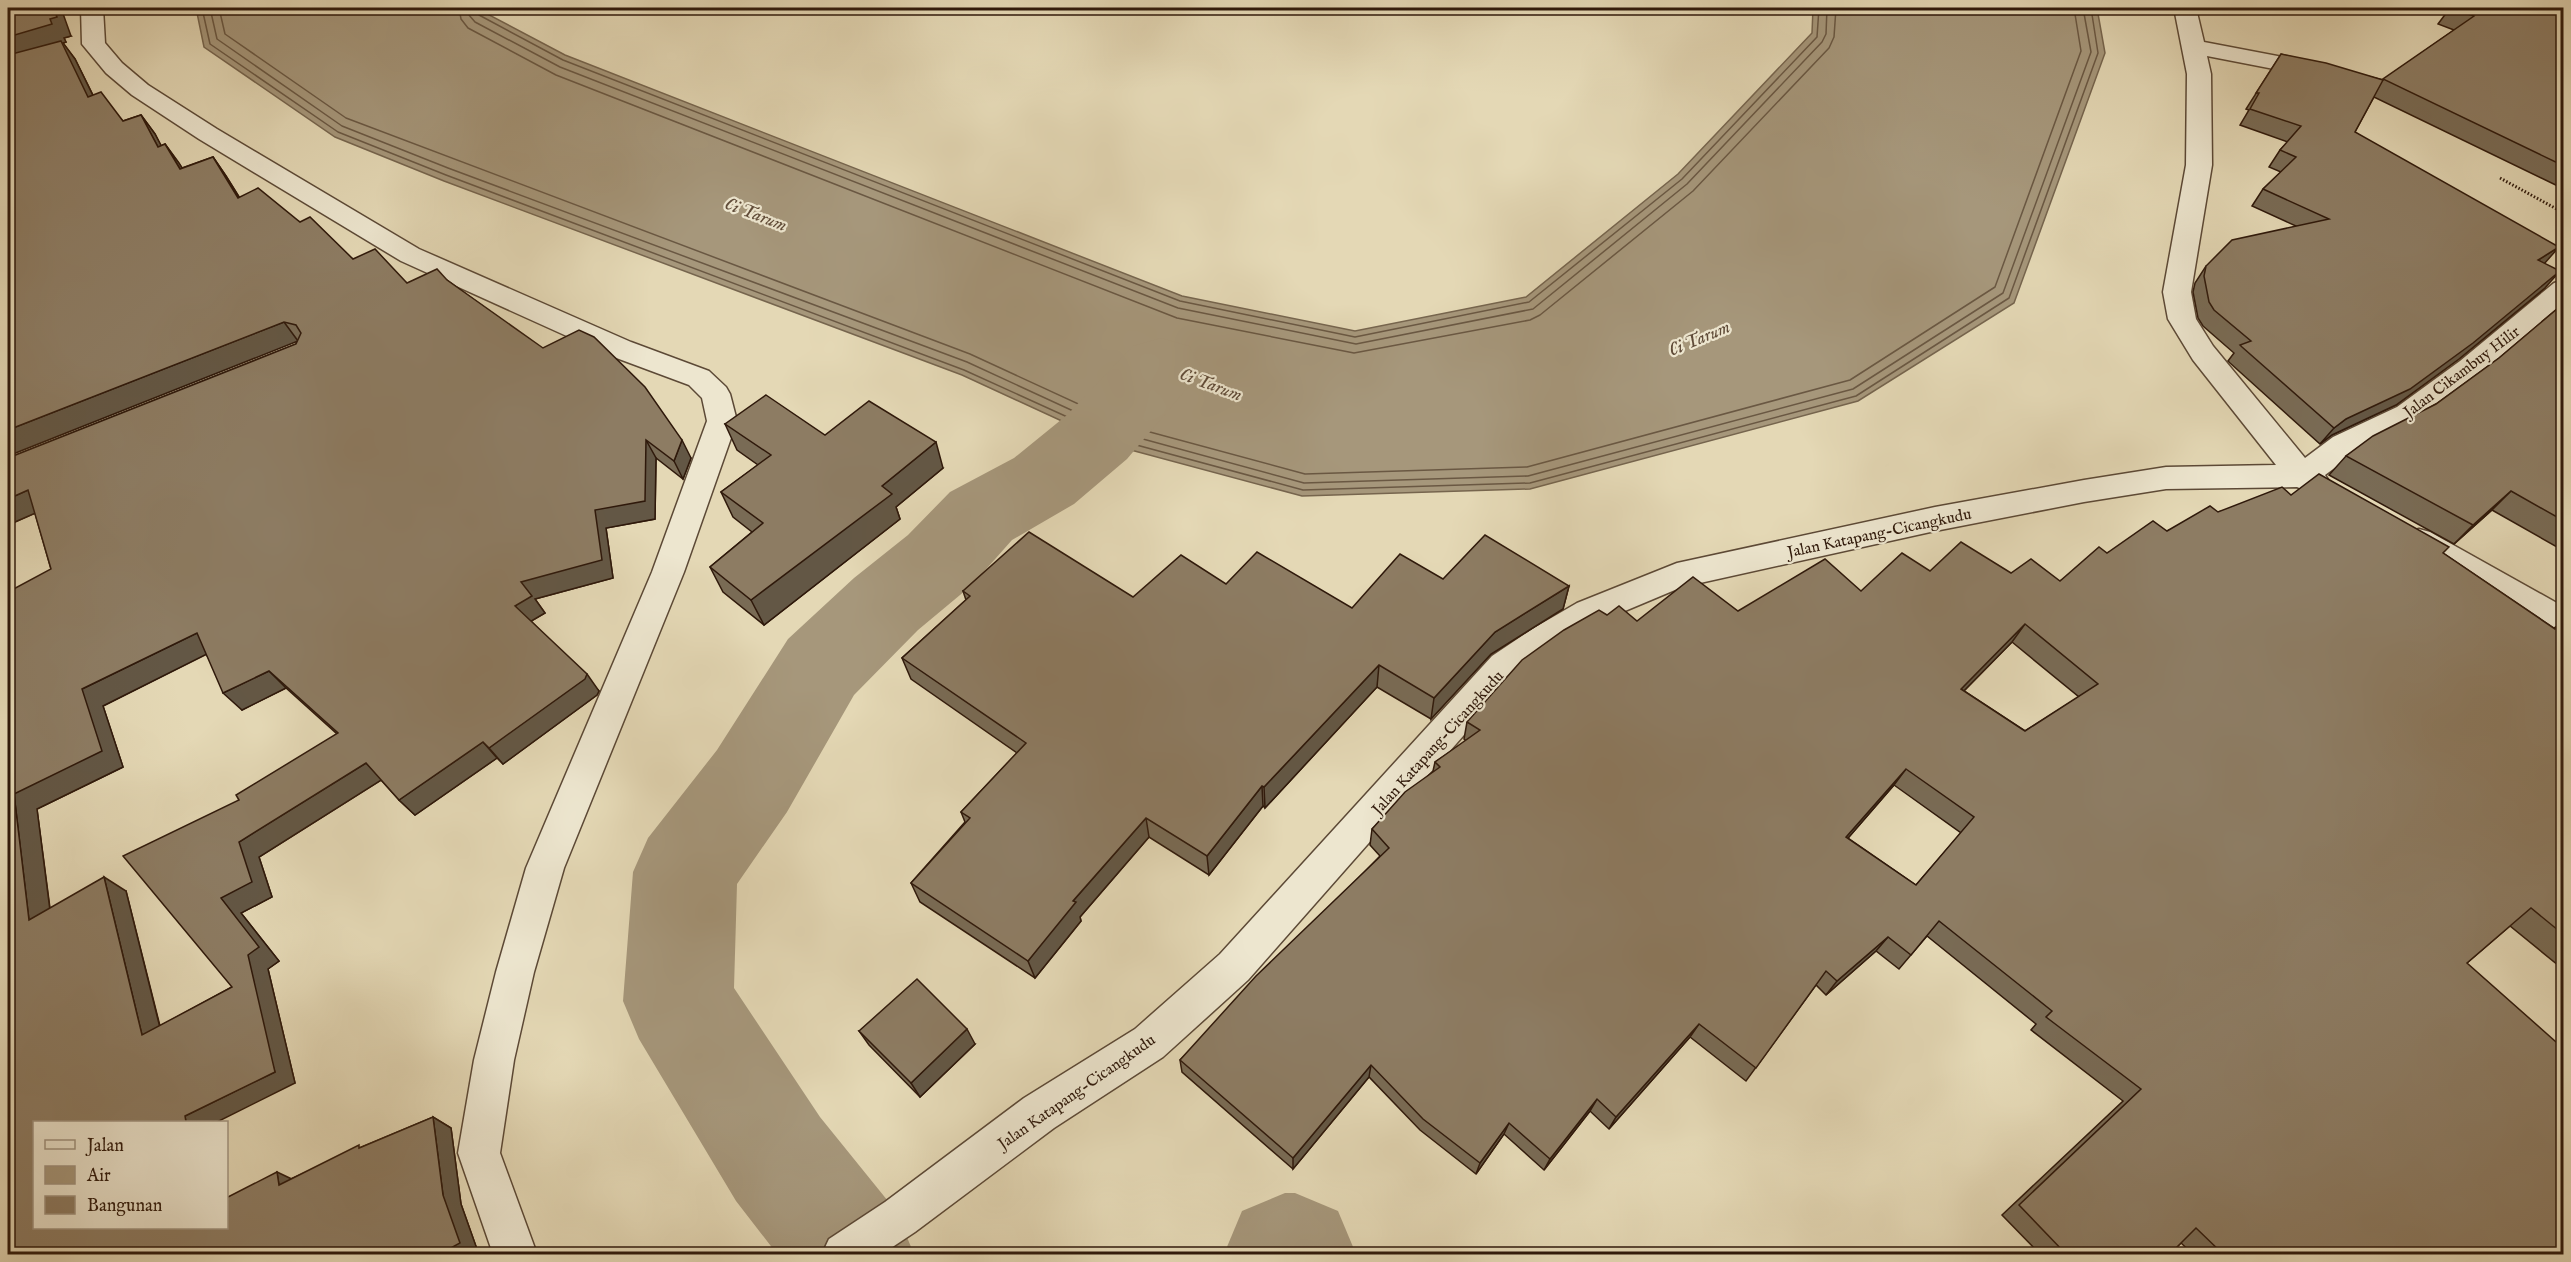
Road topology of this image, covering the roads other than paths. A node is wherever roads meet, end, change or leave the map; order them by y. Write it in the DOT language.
graph roads {
  1 [pos="92,8"];
  2 [pos="2185,8"];
  3 [pos="2195,47"];
  4 [pos="2329,73"];
  5 [pos="2564,289"];
  6 [pos="2302,476"];
  7 [pos="2342,498"];
  8 [pos="2392,526"];
  9 [pos="2564,623"];
  10 [pos="514,1254"];
  11 [pos="844,1254"];
  1 -- 10 [label="street"];
  2 -- 3 [label="street"];
  3 -- 4 [label="street"];
  3 -- 6 [label="street"];
  5 -- 6 [label="street, Jalan Cikambuy Hilir"];
  6 -- 7 [label="street"];
  6 -- 11 [label="street, Jalan Katapang-Cicangkudu"];
  8 -- 9 [label="street"];
}
